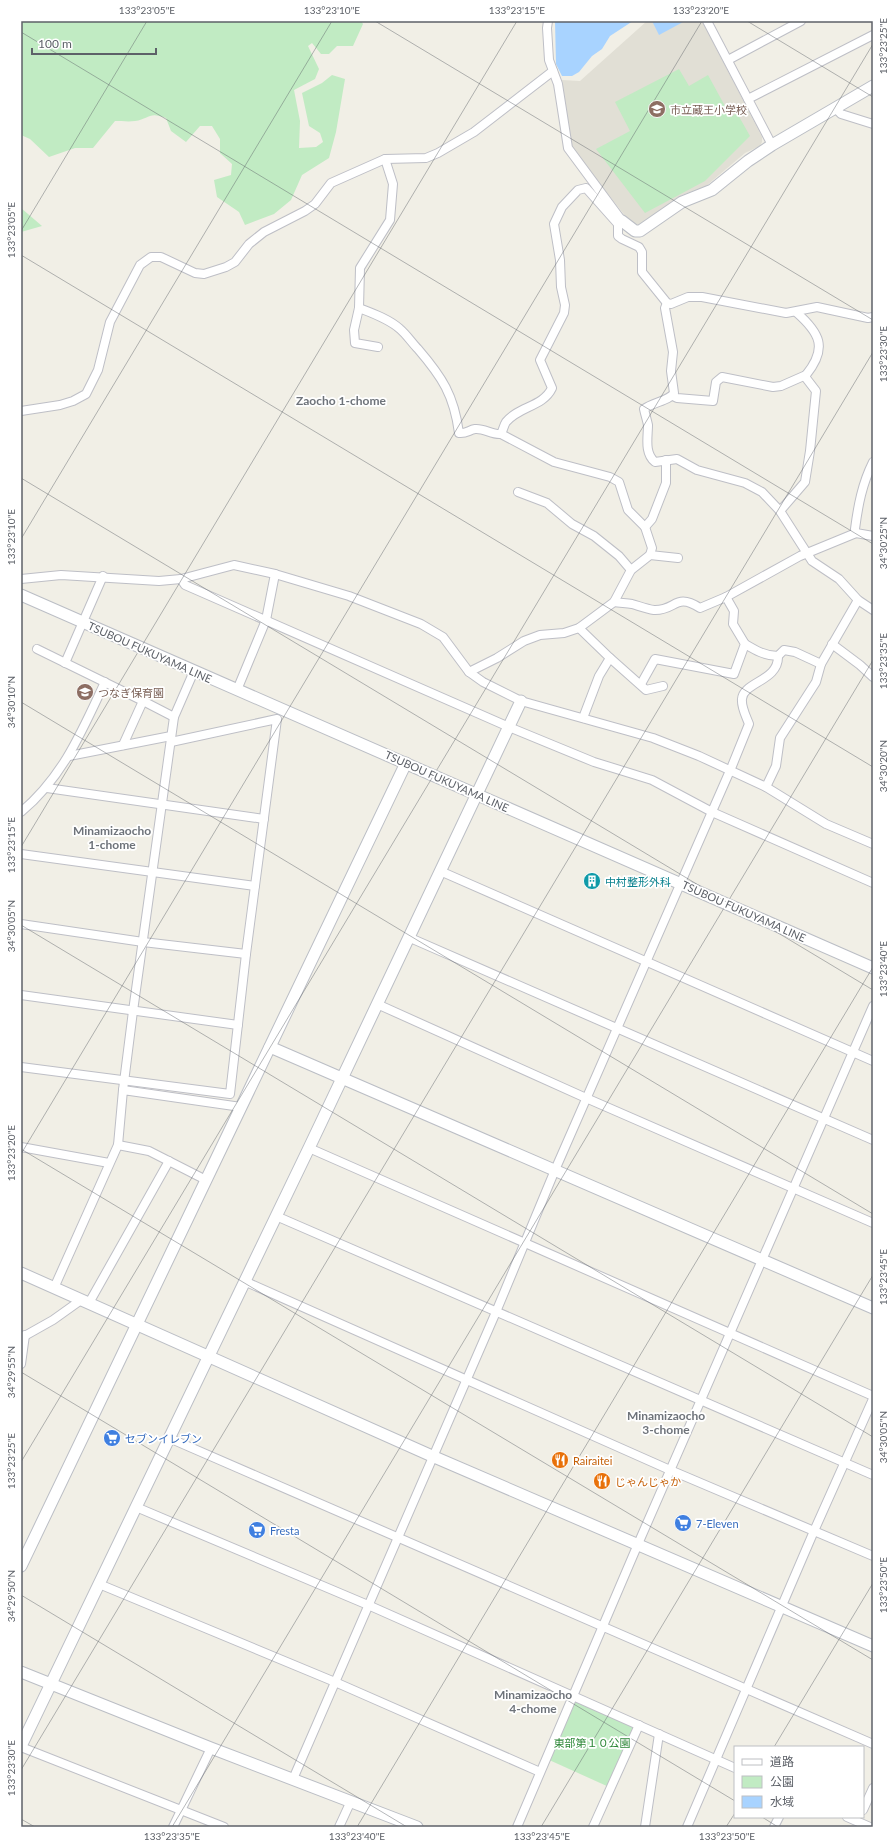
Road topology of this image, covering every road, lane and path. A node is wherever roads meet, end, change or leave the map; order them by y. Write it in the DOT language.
graph roads {
  1 [pos="548,21"];
  2 [pos="707,21"];
  3 [pos="801,21"];
  4 [pos="873,35"];
  5 [pos="728,60"];
  6 [pos="553,71"];
  7 [pos="873,86"];
  8 [pos="748,99"];
  9 [pos="835,108"];
  10 [pos="873,124"];
  11 [pos="772,145"];
  12 [pos="385,159"];
  13 [pos="620,222"];
  14 [pos="667,303"];
  15 [pos="359,308"];
  16 [pos="796,312"];
  17 [pos="873,317"];
  18 [pos="378,347"];
  19 [pos="806,375"];
  20 [pos="673,396"];
  21 [pos="21,411"];
  22 [pos="501,434"];
  23 [pos="666,460"];
  24 [pos="873,462"];
  25 [pos="518,492"];
  26 [pos="780,511"];
  27 [pos="645,527"];
  28 [pos="856,534"];
  29 [pos="873,536"];
  30 [pos="806,554"];
  31 [pos="650,555"];
  32 [pos="678,558"];
  33 [pos="631,570"];
  34 [pos="275,574"];
  35 [pos="103,576"];
  36 [pos="181,579"];
  37 [pos="21,580"];
  38 [pos="21,595"];
  39 [pos="726,597"];
  40 [pos="858,600"];
  41 [pos="614,602"];
  42 [pos="873,610"];
  43 [pos="266,620"];
  44 [pos="83,622"];
  45 [pos="579,628"];
  46 [pos="745,644"];
  47 [pos="832,644"];
  48 [pos="37,649"];
  49 [pos="778,656"];
  50 [pos="610,658"];
  51 [pos="65,663"];
  52 [pos="821,664"];
  53 [pos="194,671"];
  54 [pos="469,672"];
  55 [pos="873,677"];
  56 [pos="105,682"];
  57 [pos="641,684"];
  58 [pos="663,686"];
  59 [pos="237,690"];
  60 [pos="144,701"];
  61 [pos="521,701"];
  62 [pos="174,717"];
  63 [pos="583,718"];
  64 [pos="508,727"];
  65 [pos="171,739"];
  66 [pos="124,745"];
  67 [pos="69,756"];
  68 [pos="406,763"];
  69 [pos="730,771"];
  70 [pos="766,787"];
  71 [pos="47,788"];
  72 [pos="476,794"];
  73 [pos="162,804"];
  74 [pos="712,812"];
  75 [pos="21,814"];
  76 [pos="264,819"];
  77 [pos="873,844"];
  78 [pos="21,854"];
  79 [pos="440,871"];
  80 [pos="153,873"];
  81 [pos="680,883"];
  82 [pos="873,883"];
  83 [pos="255,886"];
  84 [pos="21,924"];
  85 [pos="408,937"];
  86 [pos="143,942"];
  87 [pos="246,954"];
  88 [pos="646,962"];
  89 [pos="873,968"];
  90 [pos="21,995"];
  91 [pos="376,1004"];
  92 [pos="873,1006"];
  93 [pos="133,1011"];
  94 [pos="238,1025"];
  95 [pos="617,1028"];
  96 [pos="270,1047"];
  97 [pos="853,1052"];
  98 [pos="873,1061"];
  99 [pos="21,1067"];
  100 [pos="342,1079"];
  101 [pos="124,1081"];
  102 [pos="123,1090"];
  103 [pos="586,1098"];
  104 [pos="241,1107"];
  105 [pos="824,1119"];
  106 [pos="873,1140"];
  107 [pos="118,1145"];
  108 [pos="21,1147"];
  109 [pos="309,1148"];
  110 [pos="169,1161"];
  111 [pos="109,1163"];
  112 [pos="555,1170"];
  113 [pos="206,1180"];
  114 [pos="794,1188"];
  115 [pos="276,1216"];
  116 [pos="873,1222"];
  117 [pos="524,1244"];
  118 [pos="763,1259"];
  119 [pos="21,1273"];
  120 [pos="244,1281"];
  121 [pos="54,1288"];
  122 [pos="85,1301"];
  123 [pos="873,1308"];
  124 [pos="496,1312"];
  125 [pos="137,1324"];
  126 [pos="731,1332"];
  127 [pos="23,1337"];
  128 [pos="208,1357"];
  129 [pos="21,1364"];
  130 [pos="466,1380"];
  131 [pos="873,1396"];
  132 [pos="873,1399"];
  133 [pos="701,1400"];
  134 [pos="170,1438"];
  135 [pos="432,1456"];
  136 [pos="845,1462"];
  137 [pos="670,1470"];
  138 [pos="873,1475"];
  139 [pos="136,1507"];
  140 [pos="814,1531"];
  141 [pos="398,1536"];
  142 [pos="638,1544"];
  143 [pos="873,1556"];
  144 [pos="21,1566"];
  145 [pos="99,1584"];
  146 [pos="368,1605"];
  147 [pos="782,1608"];
  148 [pos="603,1626"];
  149 [pos="873,1646"];
  150 [pos="21,1672"];
  151 [pos="335,1682"];
  152 [pos="50,1684"];
  153 [pos="746,1689"];
  154 [pos="572,1696"];
  155 [pos="639,1725"];
  156 [pos="659,1734"];
  157 [pos="873,1744"];
  158 [pos="21,1746"];
  159 [pos="211,1748"];
  160 [pos="717,1760"];
  161 [pos="734,1768"];
  162 [pos="540,1772"];
  163 [pos="293,1779"];
  164 [pos="873,1788"];
  165 [pos="351,1802"];
  166 [pos="864,1808"];
  167 [pos="180,1810"];
  168 [pos="778,1818"];
  169 [pos="859,1819"];
  170 [pos="173,1827"];
  171 [pos="224,1827"];
  172 [pos="339,1827"];
  173 [pos="417,1827"];
  174 [pos="517,1827"];
  175 [pos="593,1827"];
  176 [pos="645,1827"];
  177 [pos="687,1827"];
  178 [pos="774,1827"];
  179 [pos="870,1827"];
  1 -- 6 [label="street"];
  2 -- 5 [label="street"];
  3 -- 5 [label="street"];
  4 -- 8 [label="street"];
  5 -- 8 [label="street"];
  6 -- 12 [label="street"];
  6 -- 13 [label="street"];
  7 -- 9 [label="street"];
  8 -- 11 [label="street"];
  9 -- 10 [label="street"];
  9 -- 11 [label="street"];
  11 -- 13 [label="street"];
  12 -- 15 [label="street"];
  12 -- 21 [label="street"];
  13 -- 14 [label="street"];
  13 -- 22 [label="street"];
  14 -- 16 [label="street"];
  14 -- 20 [label="street"];
  15 -- 18 [label="street"];
  15 -- 22 [label="street"];
  16 -- 17 [label="street"];
  16 -- 19 [label="street"];
  19 -- 20 [label="street"];
  19 -- 26 [label="street"];
  20 -- 23 [label="street"];
  22 -- 27 [label="street"];
  23 -- 26 [label="street"];
  23 -- 27 [label="street"];
  24 -- 28 [label="street"];
  25 -- 33 [label="street"];
  26 -- 30 [label="street"];
  27 -- 31 [label="street"];
  28 -- 29 [label="street"];
  28 -- 30 [label="street"];
  30 -- 39 [label="street"];
  30 -- 40 [label="street"];
  31 -- 32 [label="street"];
  31 -- 33 [label="street"];
  33 -- 41 [label="street"];
  34 -- 36 [label="street"];
  34 -- 43 [label="street"];
  34 -- 54 [label="street"];
  35 -- 36 [label="street"];
  35 -- 37 [label="street"];
  35 -- 44 [label="street"];
  36 -- 43 [label="street"];
  38 -- 44 [label="street, TSUBOU FUKUYAMA LINE"];
  39 -- 41 [label="street"];
  39 -- 46 [label="street"];
  40 -- 42 [label="street"];
  40 -- 47 [label="street"];
  41 -- 45 [label="street"];
  43 -- 59 [label="street"];
  43 -- 64 [label="street"];
  44 -- 51 [label="street"];
  44 -- 53 [label="street, TSUBOU FUKUYAMA LINE"];
  45 -- 50 [label="street"];
  45 -- 54 [label="street"];
  46 -- 49 [label="street"];
  46 -- 57 [label="street"];
  47 -- 52 [label="street"];
  47 -- 55 [label="street"];
  48 -- 51 [label="street"];
  49 -- 52 [label="street"];
  49 -- 69 [label="street"];
  50 -- 57 [label="street"];
  50 -- 63 [label="street"];
  51 -- 56 [label="street"];
  52 -- 70 [label="street"];
  53 -- 59 [label="street, TSUBOU FUKUYAMA LINE"];
  53 -- 62 [label="street"];
  54 -- 61 [label="street"];
  56 -- 60 [label="street"];
  56 -- 67 [label="street"];
  57 -- 58 [label="street"];
  59 -- 68 [label="street, TSUBOU FUKUYAMA LINE"];
  60 -- 62 [label="street"];
  60 -- 66 [label="street"];
  61 -- 63 [label="street"];
  61 -- 64 [label="street"];
  62 -- 65 [label="street"];
  63 -- 69 [label="street"];
  64 -- 72 [label="street"];
  64 -- 74 [label="street"];
  65 -- 66 [label="street"];
  65 -- 73 [label="street"];
  65 -- 76 [label="street"];
  66 -- 67 [label="street"];
  67 -- 71 [label="street"];
  68 -- 72 [label="street, TSUBOU FUKUYAMA LINE"];
  68 -- 96 [label="street"];
  69 -- 70 [label="street"];
  69 -- 74 [label="street"];
  70 -- 77 [label="street"];
  71 -- 73 [label="street"];
  71 -- 75 [label="street"];
  72 -- 79 [label="street"];
  72 -- 81 [label="street, TSUBOU FUKUYAMA LINE"];
  73 -- 76 [label="street"];
  73 -- 80 [label="street"];
  74 -- 81 [label="street"];
  74 -- 82 [label="street"];
  76 -- 83 [label="street"];
  78 -- 80 [label="street"];
  79 -- 85 [label="street"];
  79 -- 88 [label="street"];
  80 -- 83 [label="street"];
  80 -- 86 [label="street"];
  81 -- 88 [label="street"];
  81 -- 89 [label="street, TSUBOU FUKUYAMA LINE"];
  83 -- 87 [label="street"];
  84 -- 86 [label="street"];
  85 -- 91 [label="street"];
  85 -- 95 [label="street"];
  86 -- 87 [label="street"];
  86 -- 93 [label="street"];
  87 -- 94 [label="street"];
  88 -- 95 [label="street"];
  88 -- 97 [label="street"];
  90 -- 93 [label="street"];
  91 -- 100 [label="street"];
  91 -- 103 [label="street"];
  92 -- 97 [label="street"];
  93 -- 94 [label="street"];
  93 -- 101 [label="street"];
  94 -- 101 [label="street"];
  95 -- 103 [label="street"];
  95 -- 105 [label="street"];
  96 -- 100 [label="street"];
  96 -- 104 [label="street"];
  97 -- 98 [label="street"];
  97 -- 105 [label="street"];
  99 -- 101 [label="street"];
  100 -- 109 [label="street"];
  100 -- 112 [label="street"];
  101 -- 102 [label="street"];
  102 -- 104 [label="street"];
  102 -- 107 [label="street"];
  103 -- 112 [label="street"];
  103 -- 114 [label="street"];
  104 -- 113 [label="street"];
  105 -- 106 [label="street"];
  105 -- 114 [label="street"];
  107 -- 110 [label="street"];
  107 -- 111 [label="street"];
  108 -- 111 [label="street"];
  109 -- 115 [label="street"];
  109 -- 117 [label="street"];
  110 -- 113 [label="street"];
  110 -- 122 [label="street"];
  111 -- 121 [label="street"];
  112 -- 117 [label="street"];
  112 -- 118 [label="street"];
  113 -- 125 [label="street"];
  114 -- 116 [label="street"];
  114 -- 118 [label="street"];
  115 -- 120 [label="street"];
  115 -- 124 [label="street"];
  117 -- 124 [label="street"];
  117 -- 126 [label="street"];
  118 -- 123 [label="street"];
  118 -- 126 [label="street"];
  119 -- 121 [label="street"];
  120 -- 128 [label="street"];
  120 -- 130 [label="street"];
  121 -- 122 [label="street"];
  122 -- 125 [label="street"];
  122 -- 127 [label="street"];
  124 -- 130 [label="street"];
  124 -- 133 [label="street"];
  125 -- 128 [label="street"];
  125 -- 144 [label="street"];
  126 -- 131 [label="street"];
  126 -- 133 [label="street"];
  127 -- 129 [label="street"];
  128 -- 134 [label="street"];
  128 -- 135 [label="street"];
  130 -- 135 [label="street"];
  130 -- 137 [label="street"];
  132 -- 136 [label="street"];
  133 -- 136 [label="street"];
  133 -- 137 [label="street"];
  134 -- 139 [label="street"];
  134 -- 141 [label="street"];
  135 -- 141 [label="street"];
  135 -- 142 [label="street"];
  136 -- 138 [label="street"];
  136 -- 140 [label="street"];
  137 -- 140 [label="street"];
  137 -- 142 [label="street"];
  139 -- 145 [label="street"];
  139 -- 146 [label="street"];
  140 -- 143 [label="street"];
  140 -- 147 [label="street"];
  141 -- 146 [label="street"];
  141 -- 148 [label="street"];
  142 -- 147 [label="street"];
  142 -- 148 [label="street"];
  145 -- 151 [label="street"];
  145 -- 152 [label="street"];
  146 -- 151 [label="street"];
  146 -- 154 [label="street"];
  147 -- 149 [label="street"];
  147 -- 153 [label="street"];
  148 -- 153 [label="street"];
  148 -- 154 [label="street"];
  150 -- 152 [label="street"];
  151 -- 162 [label="street"];
  151 -- 163 [label="street"];
  152 -- 158 [label="street"];
  152 -- 159 [label="street"];
  153 -- 157 [label="street"];
  153 -- 160 [label="street"];
  154 -- 155 [label="street"];
  154 -- 162 [label="street"];
  155 -- 156 [label="street"];
  155 -- 175 [label="street"];
  156 -- 160 [label="street"];
  156 -- 176 [label="street"];
  158 -- 167 [label="street"];
  159 -- 163 [label="street"];
  159 -- 167 [label="street"];
  160 -- 161 [label="street"];
  160 -- 177 [label="street"];
  162 -- 174 [label="street"];
  163 -- 165 [label="street"];
  164 -- 166 [label="street"];
  165 -- 172 [label="street"];
  165 -- 173 [label="street"];
  167 -- 170 [label="street"];
  167 -- 171 [label="street"];
  168 -- 178 [label="street"];
  169 -- 179 [label="street"];
}
